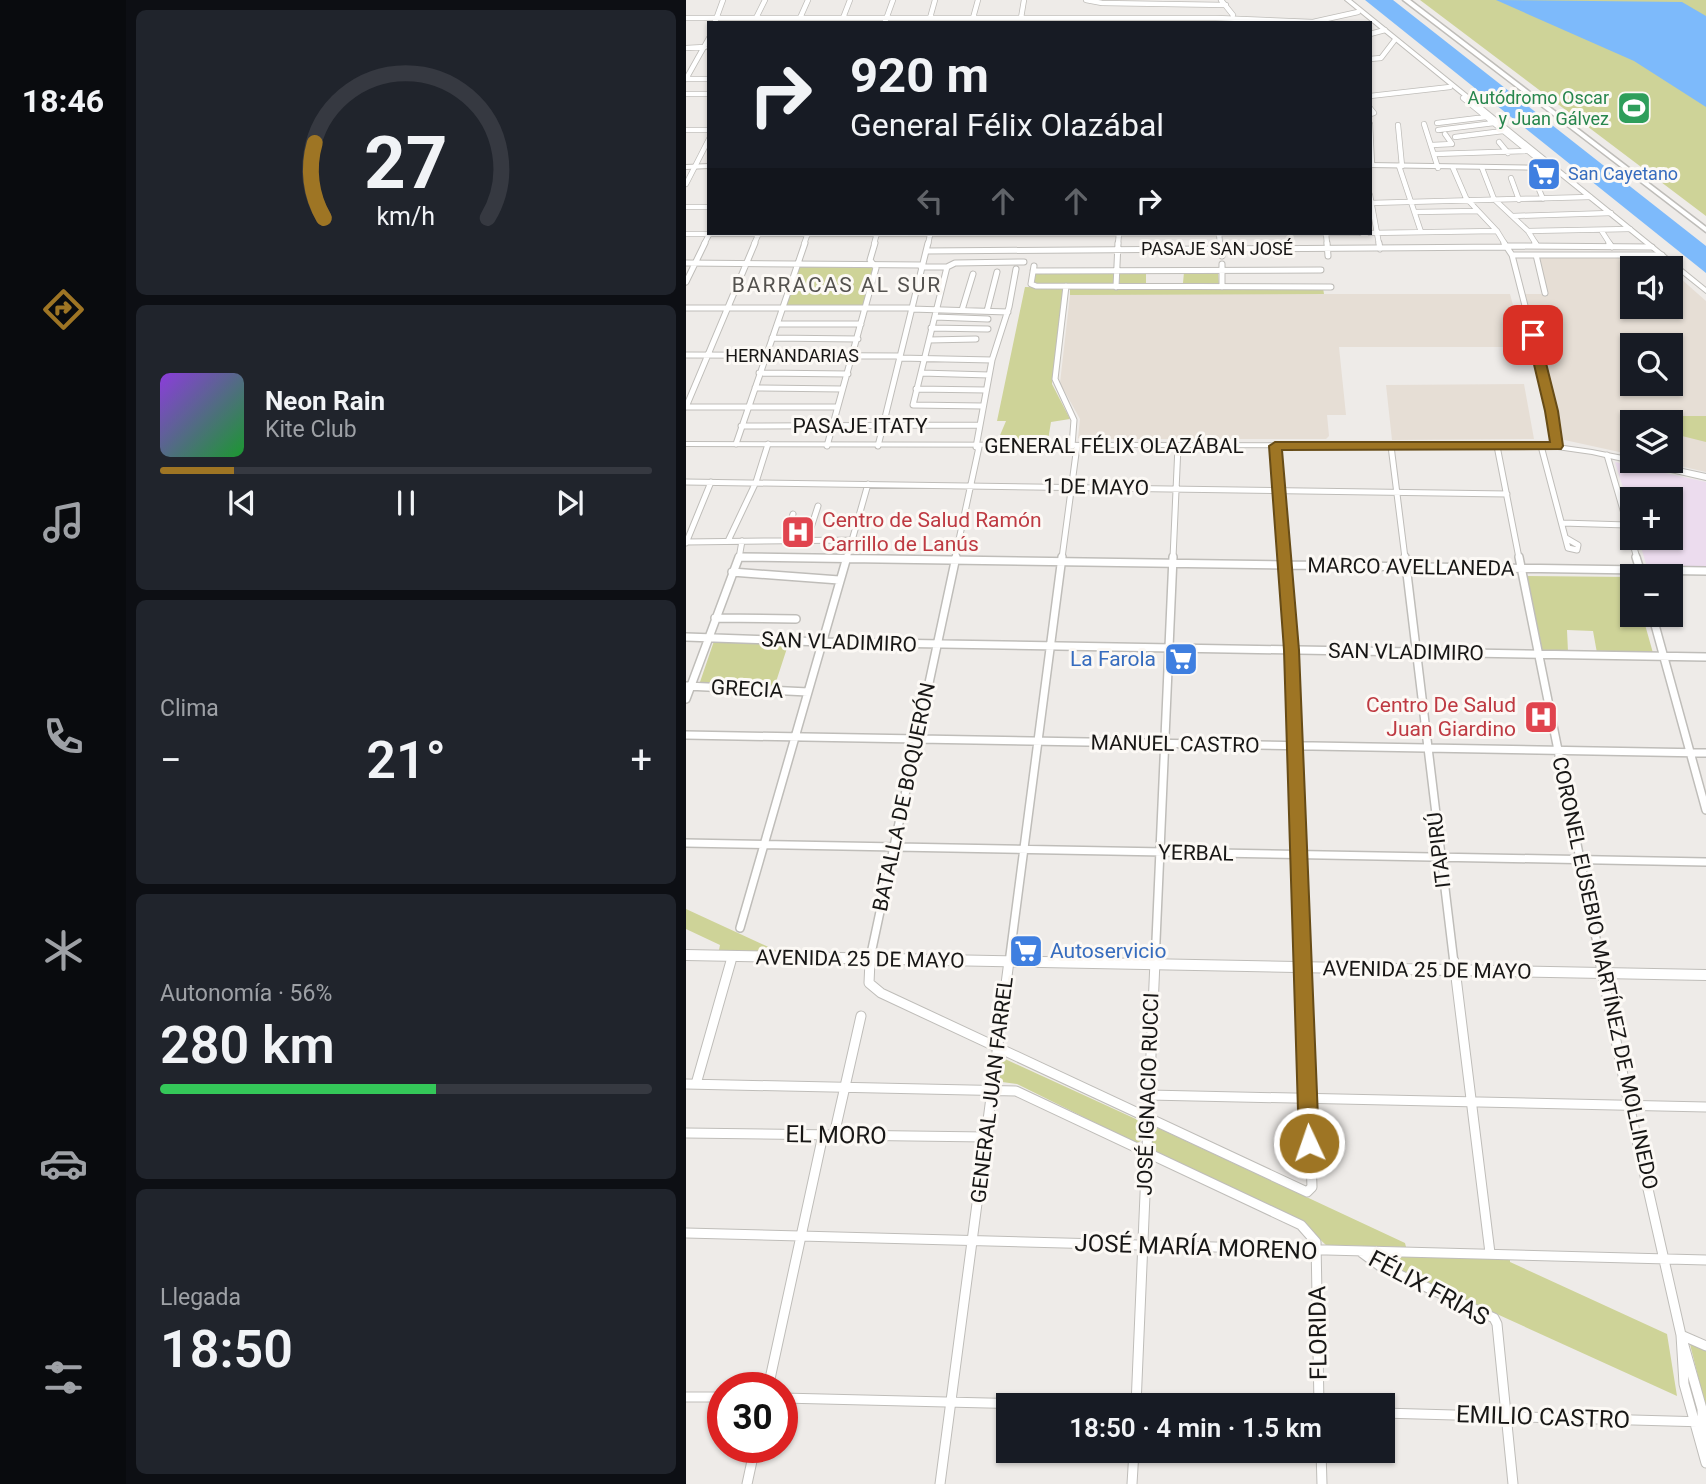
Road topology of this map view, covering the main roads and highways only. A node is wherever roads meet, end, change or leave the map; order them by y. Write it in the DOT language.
graph roads {
  1 [pos="1348,0"];
  2 [pos="1406,0"];
  3 [pos="1415,0"];
  4 [pos="1354,5"];
  5 [pos="1370,21"];
  6 [pos="1372,21"];
  7 [pos="1372,21"];
  8 [pos="1372,22"];
  9 [pos="1382,30"];
  10 [pos="1479,105"];
  11 [pos="1372,165"];
  12 [pos="707,166"];
  13 [pos="686,167"];
  14 [pos="1552,168"];
  15 [pos="1706,222"];
  16 [pos="1706,230"];
  17 [pos="1706,293"];
  18 [pos="686,444"];
  19 [pos="1706,477"];
  20 [pos="686,955"];
  21 [pos="1706,975"];
  1 -- 4 [label="main road"];
  2 -- 16 [label="main road"];
  3 -- 15 [label="main road"];
  4 -- 5 [label="main road"];
  4 -- 7 [label="main road"];
  6 -- 9 [label="main road"];
  8 -- 9 [label="main road"];
  9 -- 10 [label="main road"];
  9 -- 10 [label="main road"];
  10 -- 14 [label="main road"];
  11 -- 14 [label="main road"];
  12 -- 13 [label="main road"];
  14 -- 17 [label="main road"];
  18 -- 19 [label="main road, GENERAL FÉLIX OLAZÁBAL"];
  20 -- 21 [label="main road, AVENIDA 25 DE MAYO"];
}
